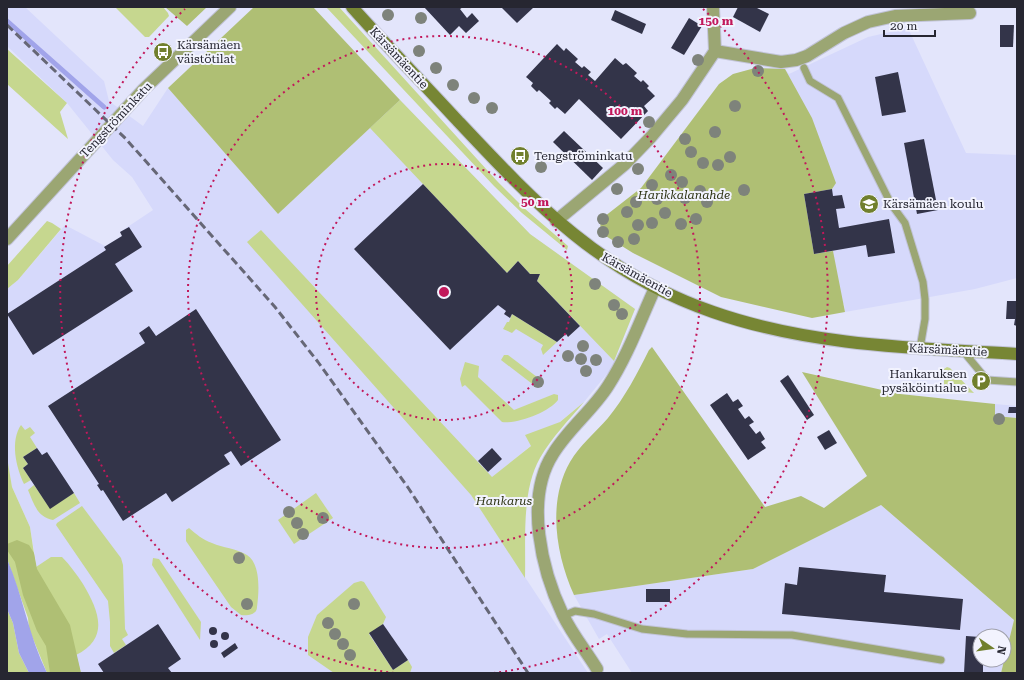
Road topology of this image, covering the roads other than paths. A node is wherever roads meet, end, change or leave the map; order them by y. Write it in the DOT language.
graph roads {
  1 [pos="230,7"];
  2 [pos="352,7"];
  3 [pos="713,7"];
  4 [pos="970,13"];
  5 [pos="716,51"];
  6 [pos="804,68"];
  7 [pos="556,221"];
  8 [pos="7,239"];
  9 [pos="655,288"];
  10 [pos="920,348"];
  11 [pos="964,351"];
  12 [pos="1017,354"];
  13 [pos="1017,382"];
  14 [pos="563,616"];
  15 [pos="941,660"];
  16 [pos="597,669"];
  1 -- 8 [label="street, Tengströminkatu"];
  2 -- 7 [label="street, Kärsämäentie"];
  3 -- 5 [label="street"];
  4 -- 5 [label="street"];
  5 -- 7 [label="street"];
  6 -- 10 [label="lane"];
  7 -- 9 [label="street, Kärsämäentie"];
  9 -- 10 [label="street, Kärsämäentie"];
  9 -- 14 [label="street"];
  10 -- 11 [label="street, Kärsämäentie"];
  11 -- 12 [label="street, Kärsämäentie"];
  11 -- 13 [label="lane"];
  14 -- 15 [label="lane"];
  14 -- 16 [label="street"];
}
